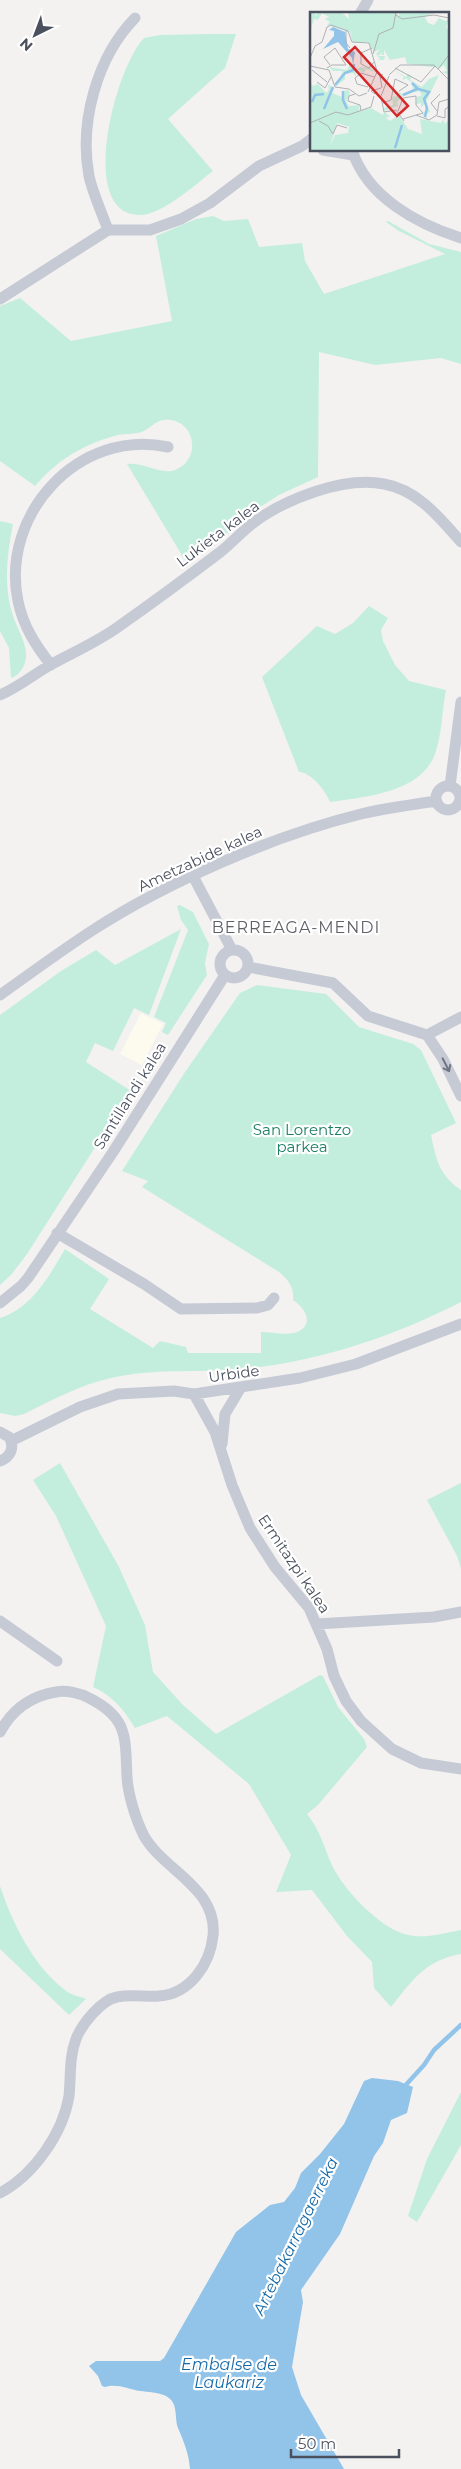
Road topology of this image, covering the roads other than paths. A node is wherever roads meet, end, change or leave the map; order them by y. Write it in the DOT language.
graph roads {
  1 [pos="368,0"];
  2 [pos="361,12"];
  3 [pos="135,18"];
  4 [pos="308,144"];
  5 [pos="333,151"];
  6 [pos="352,153"];
  7 [pos="108,230"];
  8 [pos="461,238"];
  9 [pos="0,298"];
  10 [pos="168,447"];
  11 [pos="461,542"];
  12 [pos="52,665"];
  13 [pos="0,695"];
  14 [pos="461,702"];
  15 [pos="450,786"];
  16 [pos="436,801"];
  17 [pos="459,807"];
  18 [pos="192,876"];
  19 [pos="232,950"];
  20 [pos="248,967"];
  21 [pos="225,975"];
  22 [pos="0,995"];
  23 [pos="461,1016"];
  24 [pos="427,1036"];
  25 [pos="461,1096"];
  26 [pos="57,1233"];
  27 [pos="274,1298"];
  28 [pos="0,1302"];
  29 [pos="461,1324"];
  30 [pos="240,1389"];
  31 [pos="216,1392"];
  32 [pos="194,1394"];
  33 [pos="206,1412"];
  34 [pos="225,1414"];
  35 [pos="0,1432"];
  36 [pos="11,1441"];
  37 [pos="222,1453"];
  38 [pos="0,1461"];
  39 [pos="461,1612"];
  40 [pos="0,1621"];
  41 [pos="317,1624"];
  42 [pos="57,1661"];
  43 [pos="0,1732"];
  44 [pos="461,1769"];
  45 [pos="0,2193"];
  1 -- 2 [label="street"];
  3 -- 7 [label="street"];
  4 -- 7 [label="street"];
  5 -- 6 [label="street"];
  6 -- 8 [label="street"];
  7 -- 9 [label="street"];
  10 -- 12 [label="street"];
  11 -- 12 [label="street, Lukieta kalea"];
  12 -- 13 [label="street, Lukieta kalea"];
  14 -- 15 [label="street"];
  15 -- 16 [label="street"];
  15 -- 17 [label="street"];
  16 -- 17 [label="street"];
  16 -- 18 [label="street, Ametzabide kalea"];
  18 -- 19 [label="street"];
  18 -- 22 [label="street, Ametzabide kalea"];
  19 -- 20 [label="street"];
  19 -- 21 [label="street"];
  20 -- 21 [label="street"];
  20 -- 24 [label="street"];
  21 -- 26 [label="street, Santillandi kalea"];
  23 -- 24 [label="street"];
  24 -- 25 [label="street, one-way"];
  26 -- 27 [label="street"];
  26 -- 28 [label="street, Santillandi kalea"];
  29 -- 30 [label="street, Urbide"];
  30 -- 31 [label="street, Urbide"];
  30 -- 34 [label="street, Ermitazpi kalea"];
  31 -- 32 [label="street, Urbide"];
  31 -- 33 [label="street"];
  31 -- 34 [label="street, Ermitazpi kalea"];
  32 -- 33 [label="street, Ermitazpi kalea"];
  32 -- 36 [label="street, Urbide"];
  33 -- 37 [label="street, Ermitazpi kalea"];
  34 -- 37 [label="street, Ermitazpi kalea"];
  35 -- 36 [label="street"];
  36 -- 38 [label="street"];
  37 -- 41 [label="street, Ermitazpi kalea"];
  39 -- 41 [label="street"];
  40 -- 42 [label="street"];
  41 -- 44 [label="street, Ermitazpi kalea"];
  43 -- 45 [label="street"];
}
